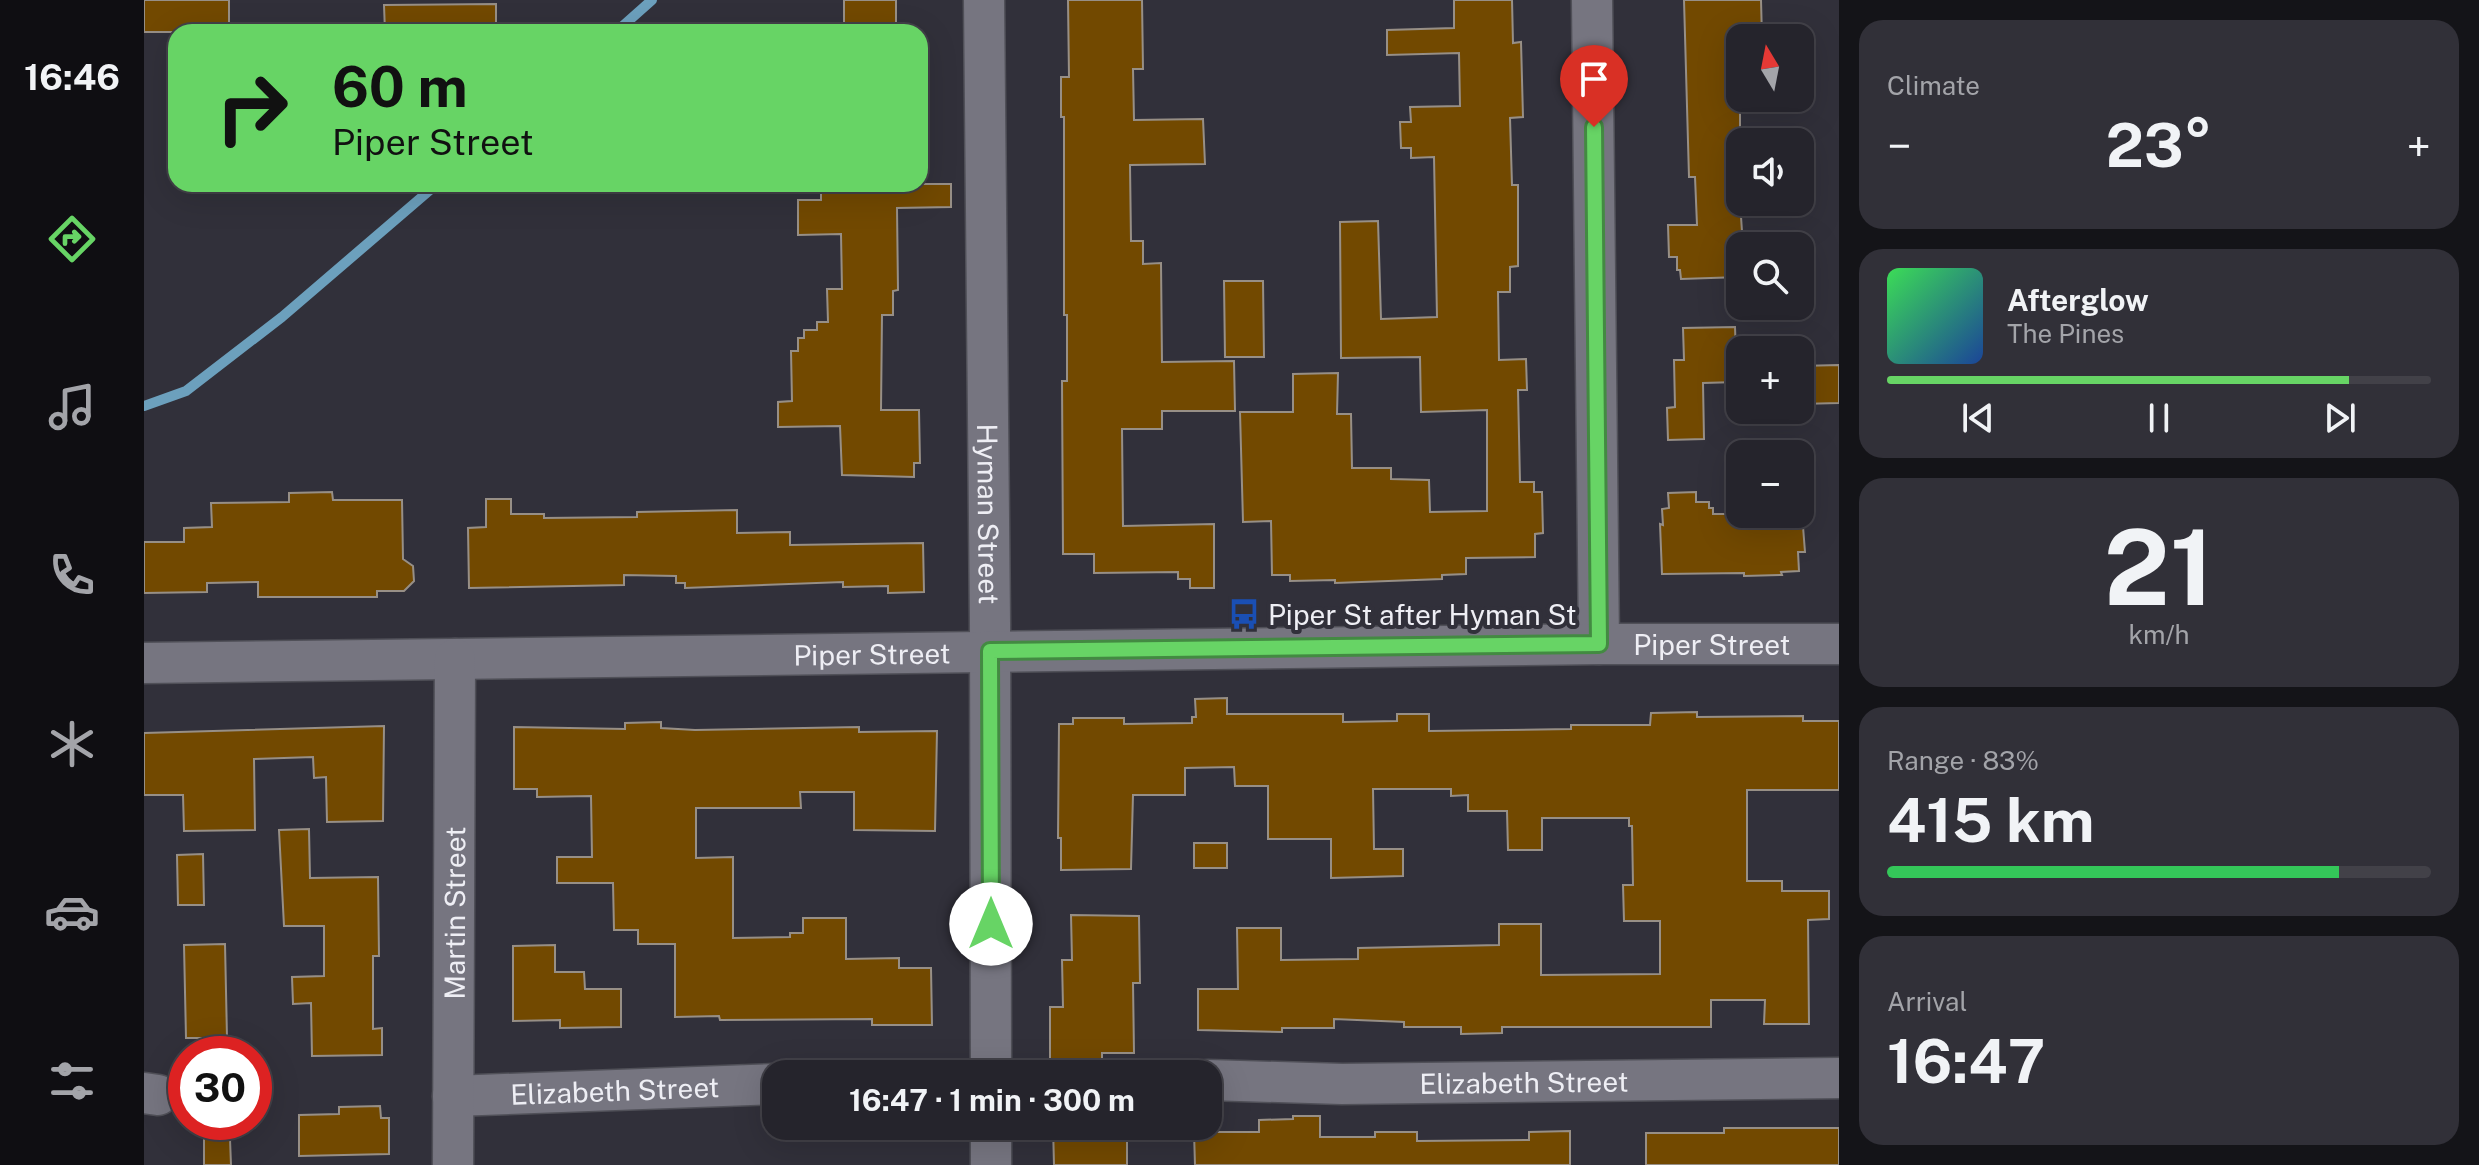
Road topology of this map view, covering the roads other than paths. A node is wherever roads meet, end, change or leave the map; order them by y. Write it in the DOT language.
graph roads {
  1 [pos="984,0"];
  2 [pos="1592,0"];
  3 [pos="1599,644"];
  4 [pos="1839,644"];
  5 [pos="990,651"];
  6 [pos="455,659"];
  7 [pos="144,663"];
  8 [pos="991,1060"];
  9 [pos="1839,1078"];
  10 [pos="1222,1080"];
  11 [pos="762,1085"];
  12 [pos="453,1096"];
  13 [pos="991,1140"];
  14 [pos="453,1165"];
  15 [pos="991,1165"];
  1 -- 5 [label="street, Hyman Street"];
  2 -- 3 [label="street"];
  3 -- 4 [label="street, Piper Street"];
  3 -- 5 [label="street, Piper Street"];
  5 -- 6 [label="street, Piper Street"];
  5 -- 8 [label="street, Hyman Street"];
  6 -- 7 [label="street, Piper Street"];
  6 -- 12 [label="street, Martin Street"];
  9 -- 10 [label="street, Elizabeth Street"];
  11 -- 12 [label="street, Elizabeth Street"];
  12 -- 14 [label="street, Martin Street"];
  13 -- 15 [label="street"];
}
